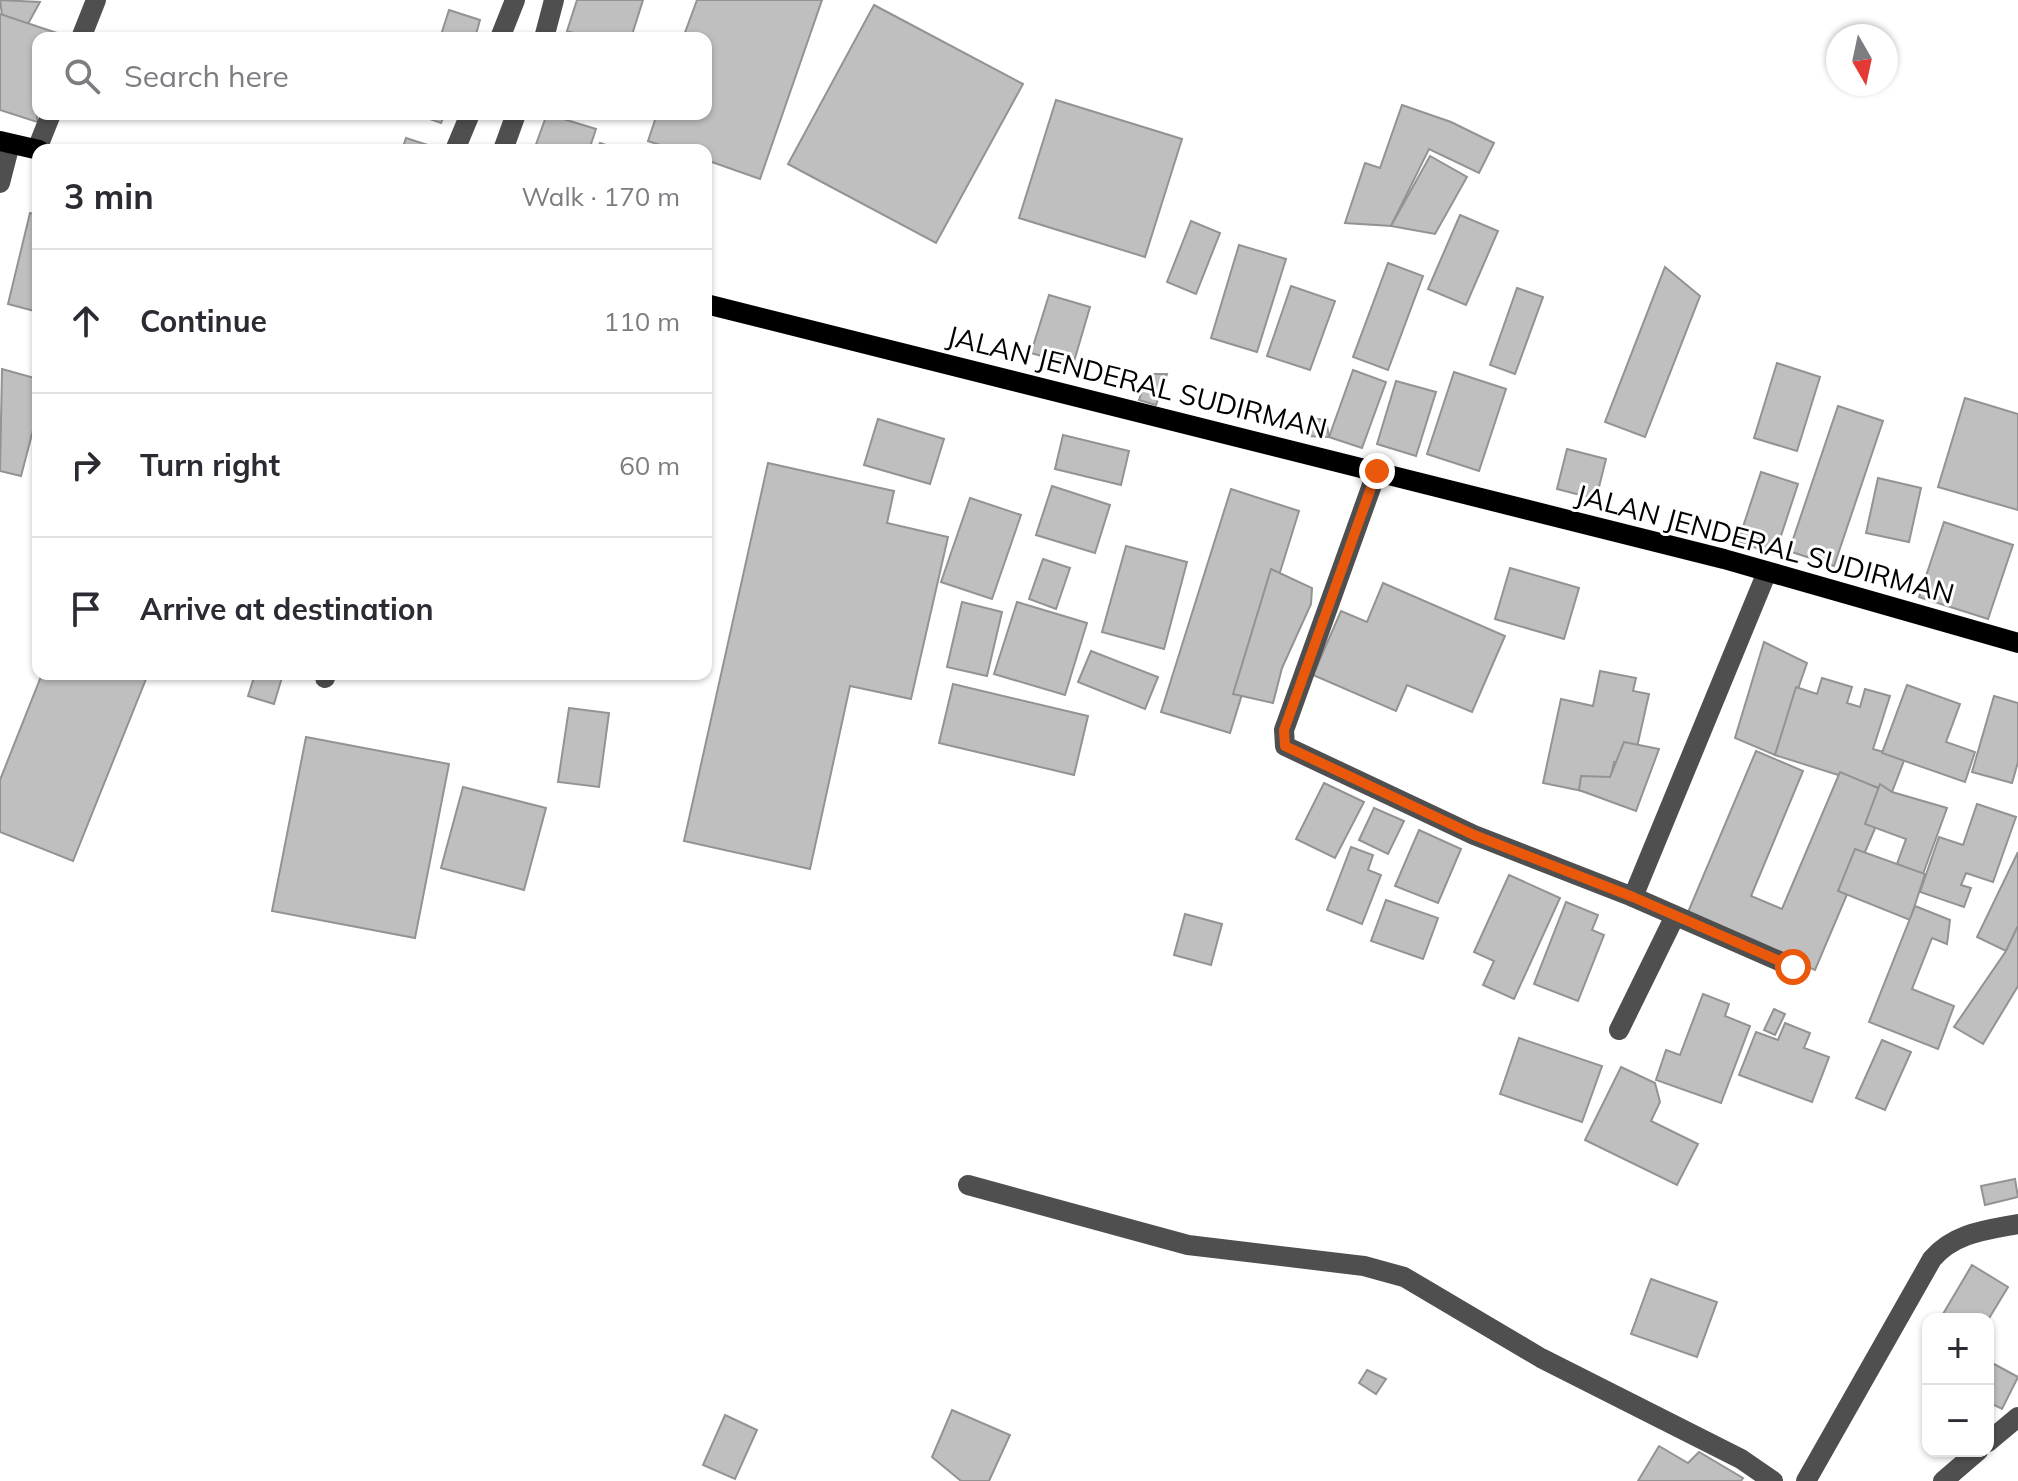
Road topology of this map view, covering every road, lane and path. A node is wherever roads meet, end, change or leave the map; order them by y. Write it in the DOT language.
graph roads {
  1 [pos="96,0"];
  2 [pos="515,0"];
  3 [pos="554,0"];
  4 [pos="83,32"];
  5 [pos="502,32"];
  6 [pos="546,32"];
  7 [pos="49,120"];
  8 [pos="468,120"];
  9 [pos="514,120"];
  10 [pos="5,143"];
  11 [pos="40,144"];
  12 [pos="458,144"];
  13 [pos="505,144"];
  14 [pos="32,149"];
  15 [pos="0,183"];
  16 [pos="712,305"];
  17 [pos="1377,471"];
  18 [pos="1767,572"];
  19 [pos="2018,643"];
  20 [pos="1633,897"];
  21 [pos="1674,918"];
  22 [pos="1793,967"];
  23 [pos="1619,1030"];
  24 [pos="968,1185"];
  25 [pos="2018,1224"];
  26 [pos="2018,1417"];
  27 [pos="1994,1437"];
  28 [pos="1971,1457"];
  29 [pos="1773,1481"];
  30 [pos="1806,1481"];
  31 [pos="1943,1481"];
  1 -- 4 [label="street"];
  2 -- 5 [label="street"];
  3 -- 6 [label="street"];
  7 -- 11 [label="street"];
  8 -- 12 [label="street"];
  9 -- 13 [label="street"];
  10 -- 14 [label="main road"];
  10 -- 15 [label="street"];
  16 -- 17 [label="main road, JALAN JENDERAL SUDIRMAN"];
  17 -- 18 [label="main road, JALAN JENDERAL SUDIRMAN"];
  17 -- 20 [label="street"];
  18 -- 19 [label="main road, JALAN JENDERAL SUDIRMAN"];
  18 -- 20 [label="street"];
  20 -- 21 [label="street"];
  21 -- 22 [label="street"];
  21 -- 23 [label="street"];
  24 -- 29 [label="street"];
  25 -- 30 [label="street"];
  26 -- 27 [label="street"];
  28 -- 31 [label="street"];
}
